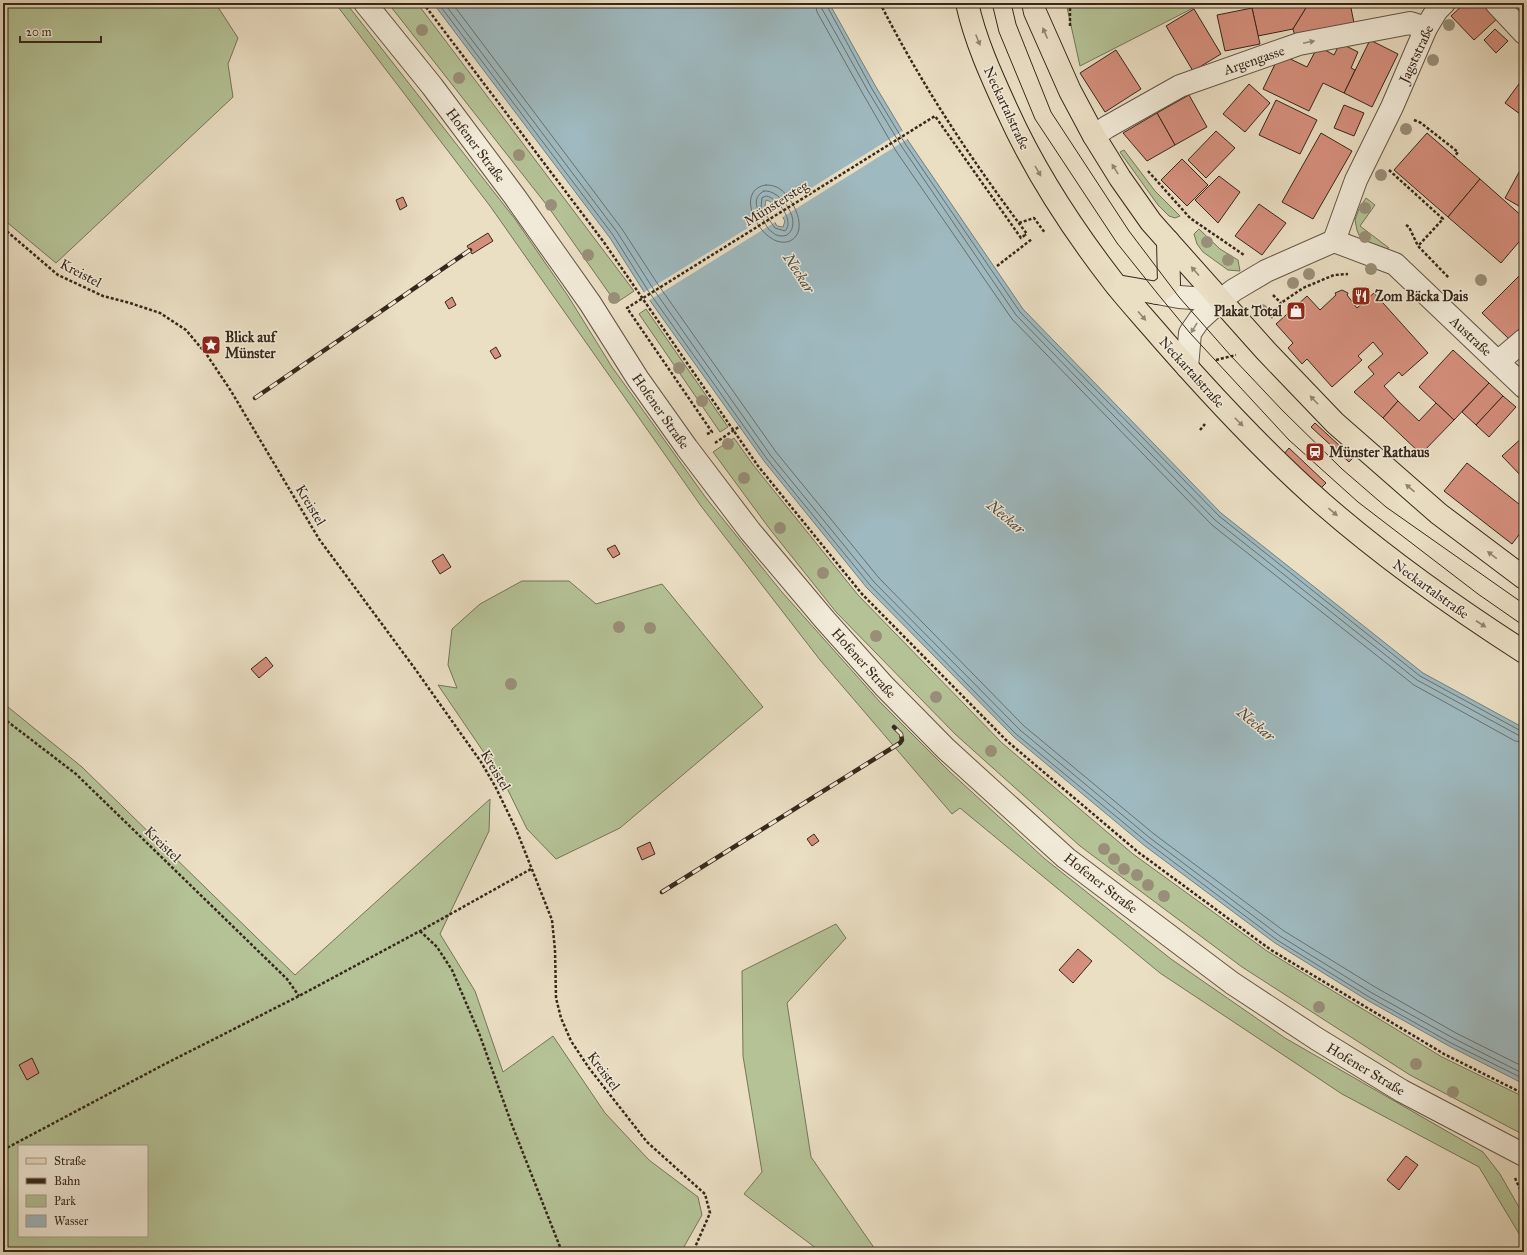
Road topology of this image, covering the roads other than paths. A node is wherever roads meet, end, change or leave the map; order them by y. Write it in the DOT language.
graph roads {
  1 [pos="365,3"];
  2 [pos="967,3"];
  3 [pos="1033,3"];
  4 [pos="1444,3"];
  5 [pos="1496,3"];
  6 [pos="1426,28"];
  7 [pos="1524,34"];
  8 [pos="1094,136"];
  9 [pos="1334,240"];
  10 [pos="1168,241"];
  11 [pos="1117,286"];
  12 [pos="1157,293"];
  13 [pos="1221,300"];
  14 [pos="1524,340"];
  15 [pos="1498,362"];
  16 [pos="1187,367"];
  17 [pos="1524,386"];
  18 [pos="1524,578"];
  19 [pos="1524,652"];
  20 [pos="1524,1155"];
  1 -- 20 [label="street, Hofener Straße"];
  2 -- 11 [label="main road, Neckartalstraße, one-way"];
  8 -- 3 [label="main road, one-way"];
  4 -- 6 [label="street, Jagststraße"];
  5 -- 7 [label="street"];
  8 -- 6 [label="street, Argengasse, one-way"];
  6 -- 9 [label="street, Jagststraße"];
  10 -- 8 [label="main road, one-way"];
  9 -- 13 [label="street"];
  9 -- 15 [label="street, Austraße"];
  10 -- 12 [label="main road"];
  13 -- 10 [label="main road, one-way"];
  11 -- 12 [label="main road"];
  11 -- 16 [label="main road, Neckartalstraße, one-way"];
  12 -- 13 [label="street"];
  13 -- 16 [label="street, one-way"];
  18 -- 13 [label="main road, one-way"];
  14 -- 15 [label="street"];
  15 -- 17 [label="street, Austraße"];
  16 -- 19 [label="main road, Neckartalstraße, one-way"];
}
